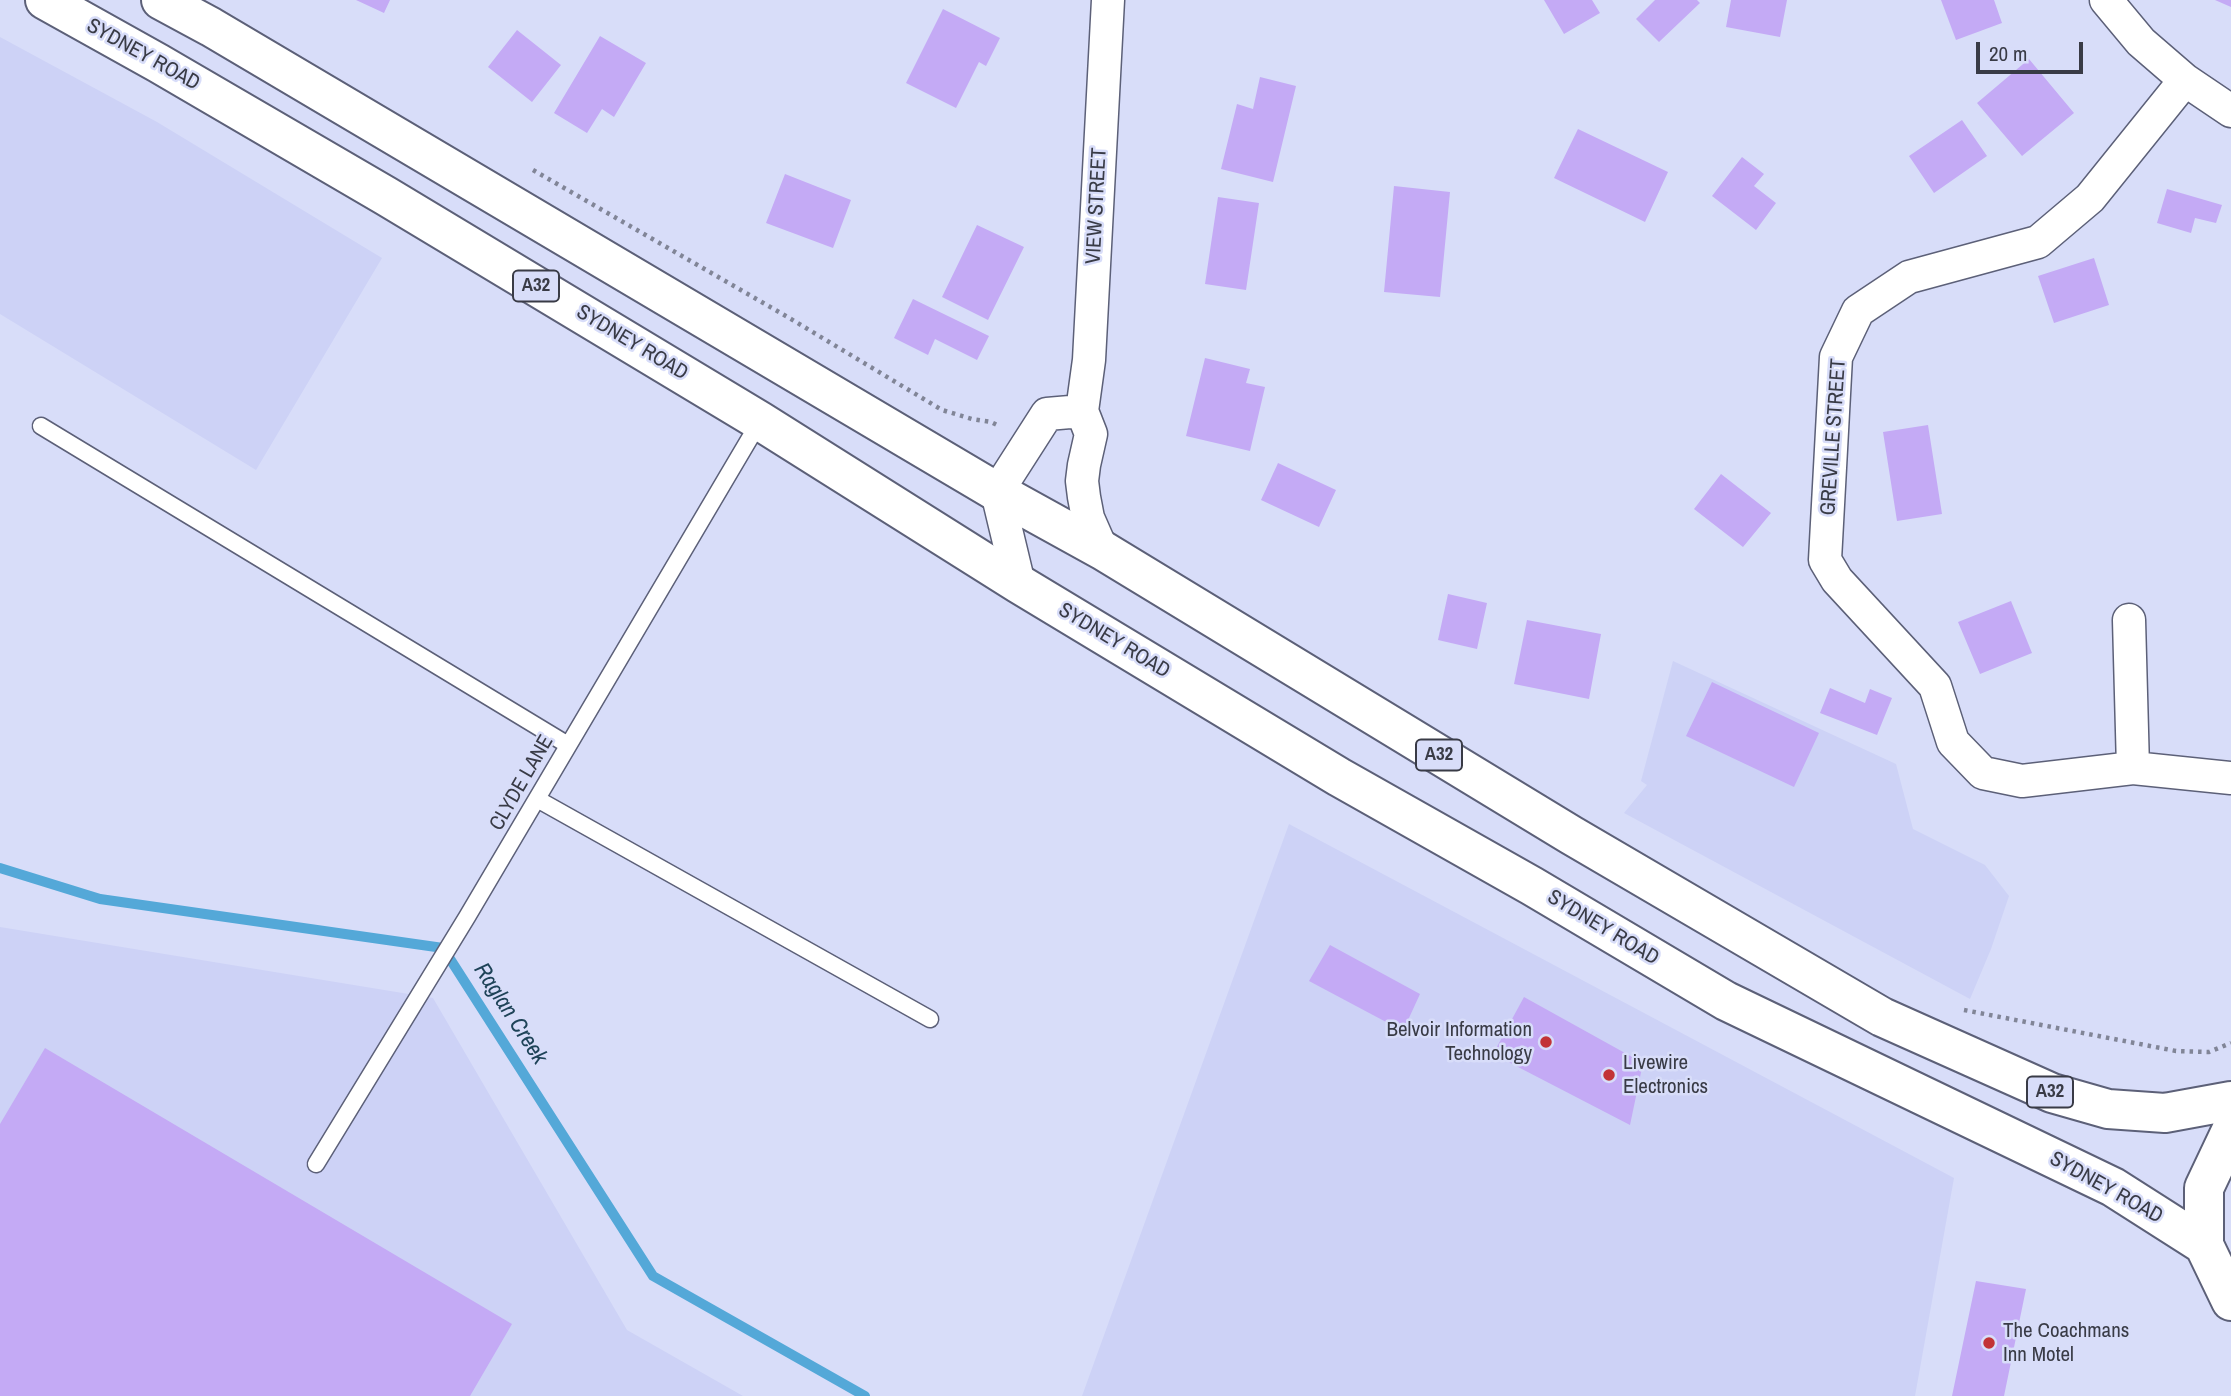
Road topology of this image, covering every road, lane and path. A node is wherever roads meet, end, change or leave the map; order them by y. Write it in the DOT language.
graph roads {
  1 [pos="44,0"];
  2 [pos="161,0"];
  3 [pos="1108,0"];
  4 [pos="2106,0"];
  5 [pos="2185,80"];
  6 [pos="2231,111"];
  7 [pos="524,165"];
  8 [pos="1082,411"];
  9 [pos="760,421"];
  10 [pos="991,422"];
  11 [pos="41,426"];
  12 [pos="997,492"];
  13 [pos="1102,550"];
  14 [pos="1019,584"];
  15 [pos="2129,620"];
  16 [pos="568,745"];
  17 [pos="2133,768"];
  18 [pos="2231,778"];
  19 [pos="537,799"];
  20 [pos="1962,1010"];
  21 [pos="930,1019"];
  22 [pos="2231,1043"];
  23 [pos="2231,1101"];
  24 [pos="2231,1131"];
  25 [pos="316,1164"];
  26 [pos="2204,1245"];
  27 [pos="2231,1301"];
  1 -- 9 [label="highway, SYDNEY ROAD / A32"];
  2 -- 12 [label="highway, A32"];
  3 -- 8 [label="street, VIEW STREET"];
  4 -- 5 [label="street"];
  5 -- 6 [label="street"];
  5 -- 17 [label="street, GREVILLE STREET"];
  7 -- 10 [label="path"];
  8 -- 12 [label="street"];
  8 -- 13 [label="street, VIEW STREET"];
  9 -- 14 [label="highway, SYDNEY ROAD / A32"];
  9 -- 16 [label="lane, CLYDE LANE"];
  11 -- 16 [label="lane"];
  12 -- 13 [label="highway, A32"];
  12 -- 14 [label="street"];
  13 -- 23 [label="highway, A32"];
  14 -- 26 [label="highway, SYDNEY ROAD / A32"];
  15 -- 17 [label="street"];
  16 -- 19 [label="lane, CLYDE LANE"];
  17 -- 18 [label="street, GREVILLE STREET"];
  19 -- 21 [label="lane"];
  19 -- 25 [label="lane, CLYDE LANE"];
  20 -- 22 [label="path"];
  24 -- 26 [label="highway"];
  26 -- 27 [label="highway"];
}
